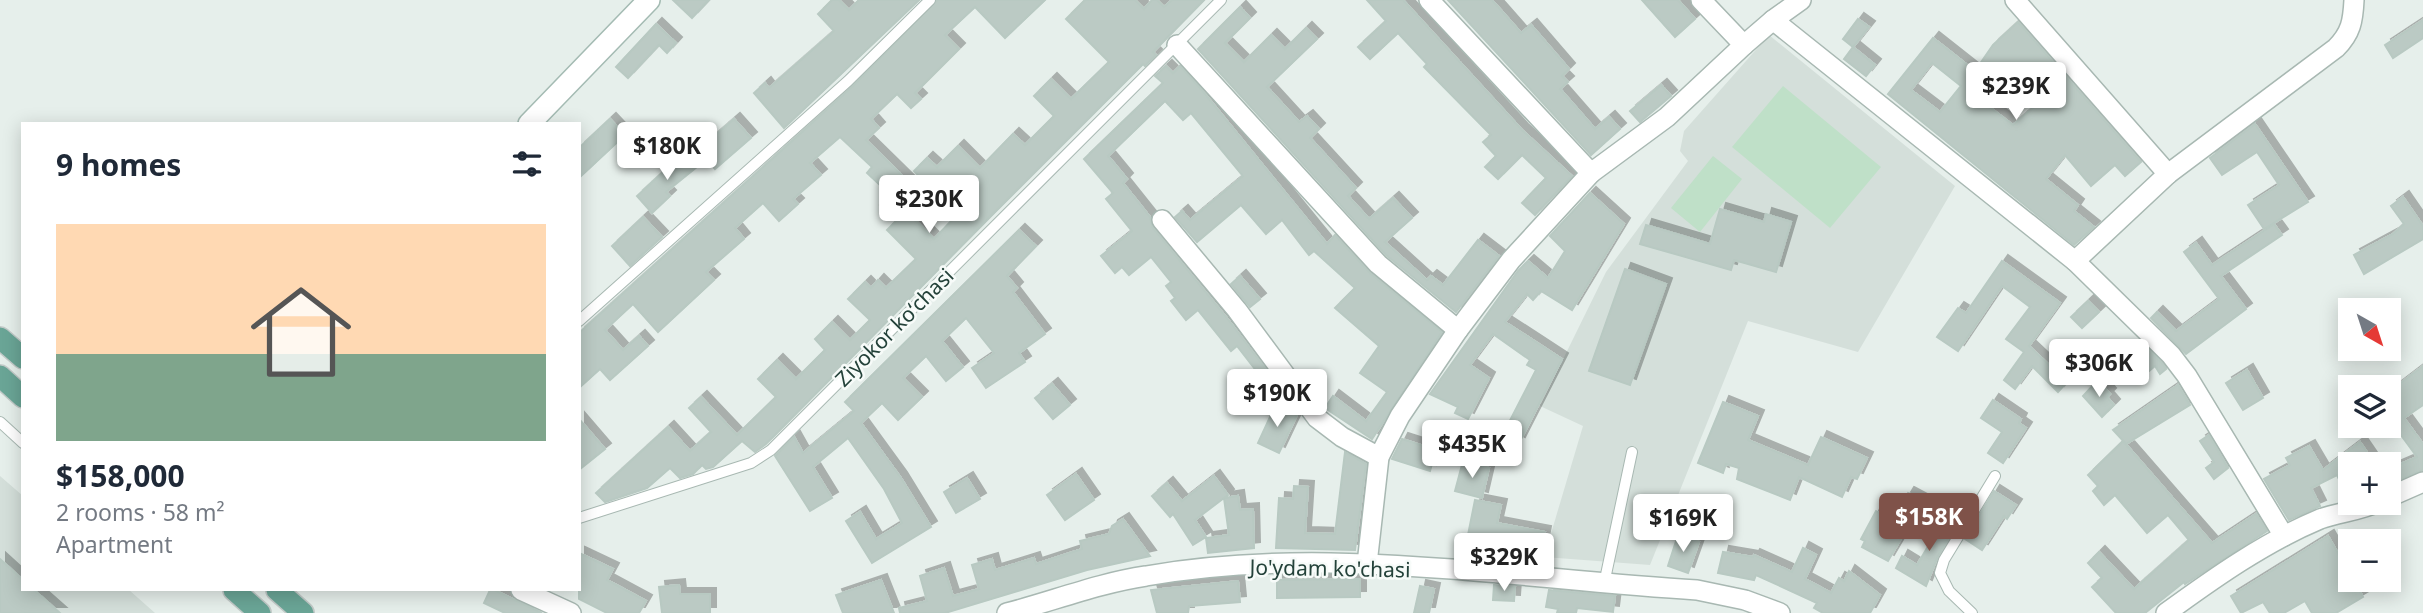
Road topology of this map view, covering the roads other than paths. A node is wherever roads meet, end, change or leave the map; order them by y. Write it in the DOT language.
graph roads {
  1 [pos="649,0"];
  2 [pos="930,0"];
  3 [pos="1221,0"];
  4 [pos="1429,0"];
  5 [pos="1701,0"];
  6 [pos="1801,0"];
  7 [pos="2015,0"];
  8 [pos="2354,0"];
  9 [pos="1773,20"];
  10 [pos="1177,45"];
  11 [pos="1744,45"];
  12 [pos="531,122"];
  13 [pos="1591,173"];
  14 [pos="2168,174"];
  15 [pos="1162,220"];
  16 [pos="2075,261"];
  17 [pos="581,319"];
  18 [pos="1458,330"];
  19 [pos="0,338"];
  20 [pos="21,356"];
  21 [pos="0,376"];
  22 [pos="21,395"];
  23 [pos="0,422"];
  24 [pos="21,441"];
  25 [pos="1632,452"];
  26 [pos="1379,457"];
  27 [pos="1995,476"];
  28 [pos="2423,482"];
  29 [pos="2401,492"];
  30 [pos="2338,514"];
  31 [pos="581,517"];
  32 [pos="2284,536"];
  33 [pos="1367,564"];
  34 [pos="1604,584"];
  35 [pos="235,591"];
  36 [pos="278,591"];
  37 [pos="523,591"];
  38 [pos="260,613"];
  39 [pos="303,613"];
  40 [pos="571,613"];
  41 [pos="1007,613"];
  42 [pos="1780,613"];
  43 [pos="1972,613"];
  44 [pos="2166,613"];
  1 -- 12 [label="street"];
  2 -- 17 [label="lane"];
  3 -- 10 [label="lane, Ziyokor koʻchasi"];
  4 -- 13 [label="street"];
  5 -- 11 [label="street"];
  6 -- 9 [label="street"];
  7 -- 14 [label="street"];
  8 -- 14 [label="street"];
  9 -- 11 [label="street"];
  9 -- 16 [label="street"];
  10 -- 18 [label="street"];
  10 -- 31 [label="lane, Ziyokor koʻchasi"];
  11 -- 13 [label="street"];
  13 -- 18 [label="street"];
  14 -- 16 [label="street"];
  15 -- 26 [label="street"];
  16 -- 32 [label="street"];
  18 -- 26 [label="street"];
  19 -- 20 [label="main road"];
  21 -- 22 [label="main road"];
  23 -- 24 [label="lane"];
  25 -- 34 [label="lane"];
  26 -- 33 [label="street"];
  27 -- 43 [label="lane"];
  28 -- 29 [label="street"];
  30 -- 32 [label="street"];
  32 -- 44 [label="street"];
  33 -- 34 [label="street, Jo'ydam ko'chasi"];
  33 -- 41 [label="street, Jo'ydam ko'chasi"];
  34 -- 42 [label="street, Jo'ydam ko'chasi"];
  35 -- 38 [label="main road"];
  36 -- 39 [label="main road"];
  37 -- 40 [label="street"];
}
